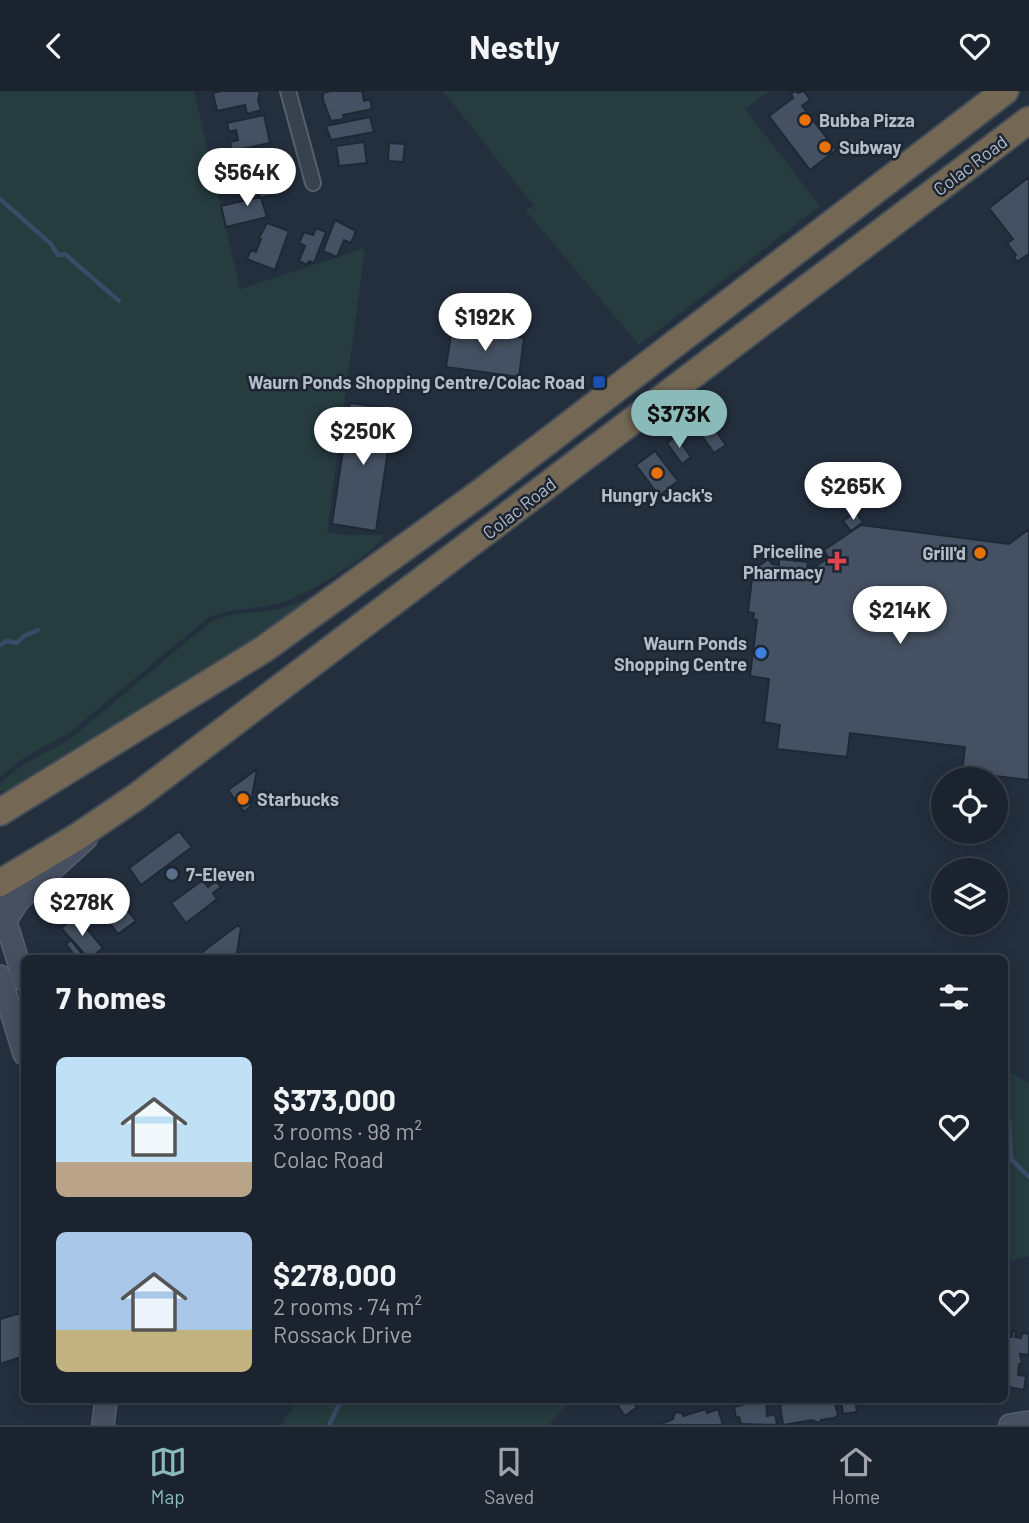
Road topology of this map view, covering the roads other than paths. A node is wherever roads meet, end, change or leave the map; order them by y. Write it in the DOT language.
graph roads {
  1 [pos="288,91"];
  2 [pos="1006,91"];
  3 [pos="1029,120"];
  4 [pos="313,183"];
  5 [pos="515,465"];
  6 [pos="536,496"];
  7 [pos="6,804"];
  8 [pos="107,817"];
  9 [pos="0,883"];
  10 [pos="3,912"];
  11 [pos="21,970"];
  12 [pos="0,977"];
  13 [pos="21,1044"];
  14 [pos="98,1403"];
  15 [pos="106,1403"];
  16 [pos="1029,1422"];
  17 [pos="97,1425"];
  18 [pos="103,1425"];
  19 [pos="1010,1425"];
  1 -- 4 [label="street"];
  2 -- 5 [label="highway, Colac Road"];
  3 -- 6 [label="highway, Colac Road"];
  5 -- 6 [label="highway"];
  5 -- 7 [label="highway, Colac Road"];
  6 -- 8 [label="highway, Colac Road"];
  8 -- 9 [label="highway, Colac Road"];
  8 -- 10 [label="main road"];
  10 -- 11 [label="main road"];
  12 -- 13 [label="main road"];
  14 -- 17 [label="main road"];
  15 -- 18 [label="main road"];
  16 -- 19 [label="main road"];
}
